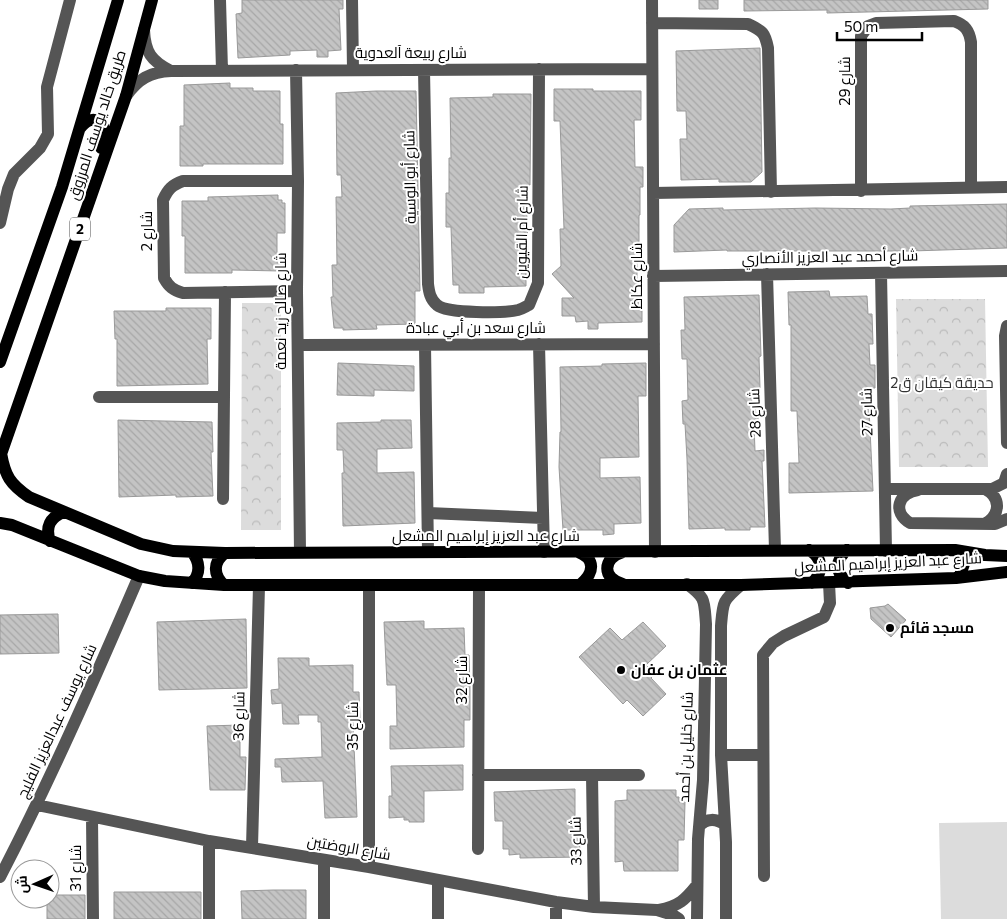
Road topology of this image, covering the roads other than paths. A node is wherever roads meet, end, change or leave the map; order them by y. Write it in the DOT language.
graph roads {
  1 [pos="70,0"];
  2 [pos="118,0"];
  3 [pos="152,0"];
  4 [pos="220,0"];
  5 [pos="352,0"];
  6 [pos="652,0"];
  7 [pos="652,23"];
  8 [pos="144,29"];
  9 [pos="539,69"];
  10 [pos="652,69"];
  11 [pos="222,70"];
  12 [pos="296,70"];
  13 [pos="353,70"];
  14 [pos="424,70"];
  15 [pos="171,71"];
  16 [pos="126,96"];
  17 [pos="80,128"];
  18 [pos="298,181"];
  19 [pos="971,188"];
  20 [pos="1007,188"];
  21 [pos="861,191"];
  22 [pos="771,192"];
  23 [pos="653,193"];
  24 [pos="0,223"];
  25 [pos="1007,271"];
  26 [pos="65,272"];
  27 [pos="881,273"];
  28 [pos="767,274"];
  29 [pos="653,276"];
  30 [pos="428,284"];
  31 [pos="297,291"];
  32 [pos="224,292"];
  33 [pos="1007,326"];
  34 [pos="539,344"];
  35 [pos="654,344"];
  36 [pos="298,345"];
  37 [pos="425,345"];
  38 [pos="0,362"];
  39 [pos="99,397"];
  40 [pos="224,397"];
  41 [pos="1007,443"];
  42 [pos="1,455"];
  43 [pos="1007,474"];
  44 [pos="885,489"];
  45 [pos="985,489"];
  46 [pos="918,490"];
  47 [pos="223,499"];
  48 [pos="885,506"];
  49 [pos="899,506"];
  50 [pos="64,512"];
  51 [pos="428,513"];
  52 [pos="543,518"];
  53 [pos="1007,519"];
  54 [pos="0,523"];
  55 [pos="985,524"];
  56 [pos="50,540"];
  57 [pos="775,550"];
  58 [pos="809,550"];
  59 [pos="847,550"];
  60 [pos="886,550"];
  61 [pos="955,550"];
  62 [pos="192,552"];
  63 [pos="300,552"];
  64 [pos="428,552"];
  65 [pos="544,552"];
  66 [pos="578,552"];
  67 [pos="623,552"];
  68 [pos="655,552"];
  69 [pos="225,553"];
  70 [pos="1007,556"];
  71 [pos="1007,572"];
  72 [pos="139,576"];
  73 [pos="956,578"];
  74 [pos="848,582"];
  75 [pos="192,583"];
  76 [pos="812,583"];
  77 [pos="829,583"];
  78 [pos="581,584"];
  79 [pos="623,584"];
  80 [pos="687,584"];
  81 [pos="224,585"];
  82 [pos="478,585"];
  83 [pos="741,585"];
  84 [pos="259,586"];
  85 [pos="369,586"];
  86 [pos="721,755"];
  87 [pos="763,755"];
  88 [pos="478,775"];
  89 [pos="592,775"];
  90 [pos="638,775"];
  91 [pos="37,805"];
  92 [pos="92,816"];
  93 [pos="725,825"];
  94 [pos="699,826"];
  95 [pos="209,841"];
  96 [pos="252,847"];
  97 [pos="478,848"];
  98 [pos="324,860"];
  99 [pos="369,867"];
  100 [pos="764,876"];
  101 [pos="0,877"];
  102 [pos="438,881"];
  103 [pos="697,885"];
  104 [pos="556,902"];
  105 [pos="594,907"];
  106 [pos="657,910"];
  107 [pos="93,919"];
  108 [pos="209,919"];
  109 [pos="324,919"];
  110 [pos="438,919"];
  111 [pos="556,919"];
  112 [pos="679,919"];
  113 [pos="698,919"];
  114 [pos="726,919"];
  1 -- 24 [label="street"];
  2 -- 17 [label="main road, طريق خالد يوسف المرزوق / 2"];
  3 -- 8 [label="main road, طريق خالد يوسف المرزوق / 2"];
  4 -- 11 [label="street"];
  5 -- 13 [label="street"];
  6 -- 7 [label="street, شارع عكاظ"];
  7 -- 10 [label="street, شارع عكاظ"];
  7 -- 22 [label="street"];
  8 -- 15 [label="street"];
  8 -- 16 [label="main road, طريق خالد يوسف المرزوق / 2"];
  9 -- 10 [label="street, شارع ربيعة آلعدوية"];
  9 -- 14 [label="street, شارع ربيعة آلعدوية"];
  9 -- 30 [label="street, شارع أم القيوين"];
  10 -- 23 [label="street, شارع عكاظ"];
  11 -- 12 [label="street, شارع ربيعة آلعدوية"];
  11 -- 15 [label="street, شارع ربيعة آلعدوية"];
  12 -- 13 [label="street, شارع ربيعة آلعدوية"];
  12 -- 18 [label="street, شارع صالح زيد نعمة"];
  13 -- 14 [label="street, شارع ربيعة آلعدوية"];
  14 -- 30 [label="street, شارع أبو الوسية"];
  15 -- 16 [label="street, شارع ربيعة آلعدوية"];
  16 -- 26 [label="main road, طريق خالد يوسف المرزوق / 2"];
  17 -- 26 [label="main road"];
  17 -- 38 [label="main road, طريق خالد يوسف المرزوق / 2"];
  18 -- 31 [label="street, شارع صالح زيد نعمة"];
  18 -- 32 [label="street, شارع 2"];
  19 -- 20 [label="street"];
  19 -- 21 [label="street"];
  19 -- 21 [label="street, شارع 29"];
  21 -- 22 [label="street"];
  22 -- 23 [label="street"];
  23 -- 29 [label="street, شارع عكاظ"];
  25 -- 27 [label="street, شارع أحمد عبد العزيز الأنصاري"];
  26 -- 42 [label="main road, طريق خالد يوسف المرزوق / 2"];
  27 -- 28 [label="street, شارع أحمد عبد العزيز الأنصاري"];
  27 -- 44 [label="street, شارع 27"];
  28 -- 29 [label="street, شارع أحمد عبد العزيز الأنصاري"];
  28 -- 57 [label="street, شارع 28"];
  29 -- 35 [label="street, شارع عكاظ"];
  31 -- 32 [label="street, شارع 2"];
  31 -- 36 [label="street, شارع صالح زيد نعمة"];
  32 -- 40 [label="street"];
  33 -- 41 [label="street"];
  34 -- 35 [label="street, شارع سعد بن أبي عبادة"];
  34 -- 37 [label="street, شارع سعد بن أبي عبادة"];
  34 -- 52 [label="street"];
  35 -- 68 [label="street, شارع عكاظ"];
  36 -- 37 [label="street, شارع سعد بن أبي عبادة"];
  36 -- 63 [label="street, شارع صالح زيد نعمة"];
  37 -- 51 [label="street"];
  39 -- 40 [label="street"];
  40 -- 47 [label="street"];
  42 -- 50 [label="main road, شارع عبد العزيز إبراهيم المشعل"];
  43 -- 45 [label="street"];
  44 -- 46 [label="street"];
  44 -- 48 [label="street, شارع 27"];
  45 -- 46 [label="street"];
  45 -- 55 [label="street"];
  46 -- 49 [label="street"];
  48 -- 49 [label="street"];
  48 -- 60 [label="street, شارع 27"];
  49 -- 55 [label="street"];
  50 -- 56 [label="main road"];
  50 -- 62 [label="main road, شارع عبد العزيز إبراهيم المشعل"];
  51 -- 52 [label="street"];
  51 -- 64 [label="street"];
  52 -- 65 [label="street"];
  53 -- 55 [label="street"];
  54 -- 56 [label="main road, شارع عبد العزيز إبراهيم المشعل"];
  56 -- 72 [label="main road, شارع عبد العزيز إبراهيم المشعل"];
  57 -- 58 [label="main road, شارع عبد العزيز إبراهيم المشعل"];
  57 -- 68 [label="main road, شارع عبد العزيز إبراهيم المشعل"];
  58 -- 59 [label="main road, شارع عبد العزيز إبراهيم المشعل"];
  58 -- 76 [label="main road"];
  59 -- 60 [label="main road, شارع عبد العزيز إبراهيم المشعل"];
  59 -- 74 [label="main road"];
  60 -- 61 [label="main road, شارع عبد العزيز إبراهيم المشعل"];
  61 -- 70 [label="main road, شارع عبد العزيز إبراهيم المشعل"];
  61 -- 73 [label="main road"];
  62 -- 69 [label="main road, شارع عبد العزيز إبراهيم المشعل"];
  62 -- 75 [label="main road"];
  63 -- 64 [label="main road, شارع عبد العزيز إبراهيم المشعل"];
  63 -- 69 [label="main road, شارع عبد العزيز إبراهيم المشعل"];
  64 -- 65 [label="main road, شارع عبد العزيز إبراهيم المشعل"];
  65 -- 66 [label="main road, شارع عبد العزيز إبراهيم المشعل"];
  66 -- 67 [label="main road, شارع عبد العزيز إبراهيم المشعل"];
  66 -- 78 [label="main road"];
  67 -- 68 [label="main road, شارع عبد العزيز إبراهيم المشعل"];
  67 -- 79 [label="main road"];
  69 -- 81 [label="main road"];
  71 -- 73 [label="main road, شارع عبد العزيز إبراهيم المشعل"];
  72 -- 75 [label="main road, شارع عبد العزيز إبراهيم المشعل"];
  72 -- 91 [label="street, شارع يوسف عبدالعزيز الفليج"];
  73 -- 74 [label="main road, شارع عبد العزيز إبراهيم المشعل"];
  74 -- 77 [label="main road, شارع عبد العزيز إبراهيم المشعل"];
  75 -- 81 [label="main road, شارع عبد العزيز إبراهيم المشعل"];
  76 -- 77 [label="main road, شارع عبد العزيز إبراهيم المشعل"];
  76 -- 83 [label="main road, شارع عبد العزيز إبراهيم المشعل"];
  77 -- 87 [label="street"];
  78 -- 79 [label="main road, شارع عبد العزيز إبراهيم المشعل"];
  78 -- 82 [label="main road, شارع عبد العزيز إبراهيم المشعل"];
  79 -- 80 [label="main road, شارع عبد العزيز إبراهيم المشعل"];
  80 -- 83 [label="main road, شارع عبد العزيز إبراهيم المشعل"];
  80 -- 94 [label="street, شارع خليل بن أحمد"];
  81 -- 84 [label="main road, شارع عبد العزيز إبراهيم المشعل"];
  82 -- 85 [label="main road, شارع عبد العزيز إبراهيم المشعل"];
  82 -- 88 [label="street, شارع 32"];
  83 -- 86 [label="street"];
  84 -- 85 [label="main road, شارع عبد العزيز إبراهيم المشعل"];
  84 -- 96 [label="street, شارع 36"];
  85 -- 99 [label="street, شارع 35"];
  86 -- 87 [label="street"];
  86 -- 93 [label="street"];
  87 -- 100 [label="street"];
  88 -- 89 [label="street"];
  88 -- 97 [label="street, شارع 32"];
  89 -- 90 [label="street"];
  89 -- 105 [label="street, شارع 33"];
  91 -- 92 [label="street, شارع الروضتين"];
  91 -- 101 [label="street, شارع يوسف عبدالعزيز الفليج"];
  92 -- 95 [label="street, شارع الروضتين"];
  92 -- 107 [label="street, شارع 31"];
  93 -- 94 [label="street"];
  93 -- 114 [label="street"];
  94 -- 103 [label="street, شارع خليل بن أحمد"];
  95 -- 96 [label="street, شارع الروضتين"];
  95 -- 108 [label="street"];
  96 -- 98 [label="street, شارع الروضتين"];
  98 -- 99 [label="street, شارع الروضتين"];
  98 -- 109 [label="street"];
  99 -- 102 [label="street, شارع الروضتين"];
  102 -- 104 [label="street, شارع الروضتين"];
  102 -- 110 [label="street"];
  103 -- 106 [label="street, شارع الروضتين"];
  103 -- 113 [label="street, شارع خليل بن أحمد"];
  104 -- 105 [label="street, شارع الروضتين"];
  104 -- 111 [label="street"];
  105 -- 106 [label="street, شارع الروضتين"];
  106 -- 112 [label="street, شارع الروضتين"];
}
